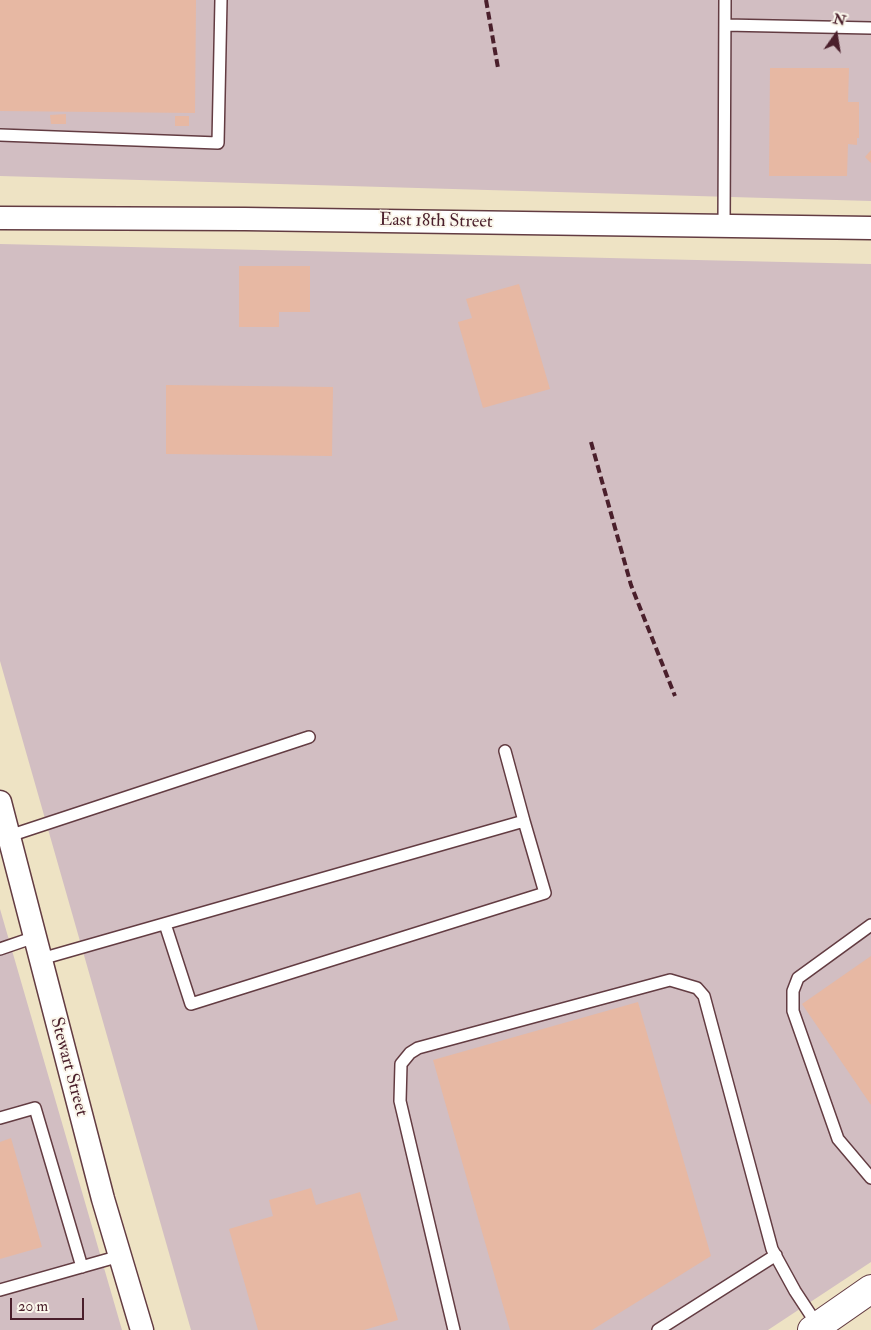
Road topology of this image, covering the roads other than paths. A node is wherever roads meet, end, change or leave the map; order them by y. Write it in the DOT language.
graph roads {
  1 [pos="221,0"];
  2 [pos="725,0"];
  3 [pos="725,25"];
  4 [pos="871,28"];
  5 [pos="0,135"];
  6 [pos="0,218"];
  7 [pos="724,226"];
  8 [pos="871,228"];
  9 [pos="309,738"];
  10 [pos="505,752"];
  11 [pos="0,802"];
  12 [pos="524,821"];
  13 [pos="9,836"];
  14 [pos="165,924"];
  15 [pos="871,925"];
  16 [pos="35,937"];
  17 [pos="0,948"];
  18 [pos="40,959"];
  19 [pos="0,1118"];
  20 [pos="871,1178"];
  21 [pos="776,1255"];
  22 [pos="120,1256"];
  23 [pos="82,1267"];
  24 [pos="871,1289"];
  25 [pos="0,1290"];
  26 [pos="815,1328"];
  27 [pos="142,1330"];
  28 [pos="454,1330"];
  29 [pos="658,1330"];
  1 -- 5 [label="lane"];
  2 -- 3 [label="lane"];
  3 -- 4 [label="lane"];
  3 -- 7 [label="lane"];
  6 -- 7 [label="street, East 18th Street"];
  7 -- 8 [label="street, East 18th Street"];
  9 -- 13 [label="lane"];
  10 -- 12 [label="lane"];
  11 -- 13 [label="street, Stewart Street"];
  12 -- 14 [label="lane"];
  12 -- 14 [label="lane"];
  13 -- 16 [label="street, Stewart Street"];
  14 -- 18 [label="lane"];
  15 -- 20 [label="lane"];
  16 -- 17 [label="lane"];
  16 -- 18 [label="street, Stewart Street"];
  18 -- 22 [label="street, Stewart Street"];
  19 -- 23 [label="lane"];
  21 -- 26 [label="lane"];
  21 -- 28 [label="lane"];
  21 -- 29 [label="lane"];
  22 -- 23 [label="lane"];
  22 -- 27 [label="street, Stewart Street"];
  23 -- 25 [label="lane"];
  24 -- 26 [label="street"];
}
